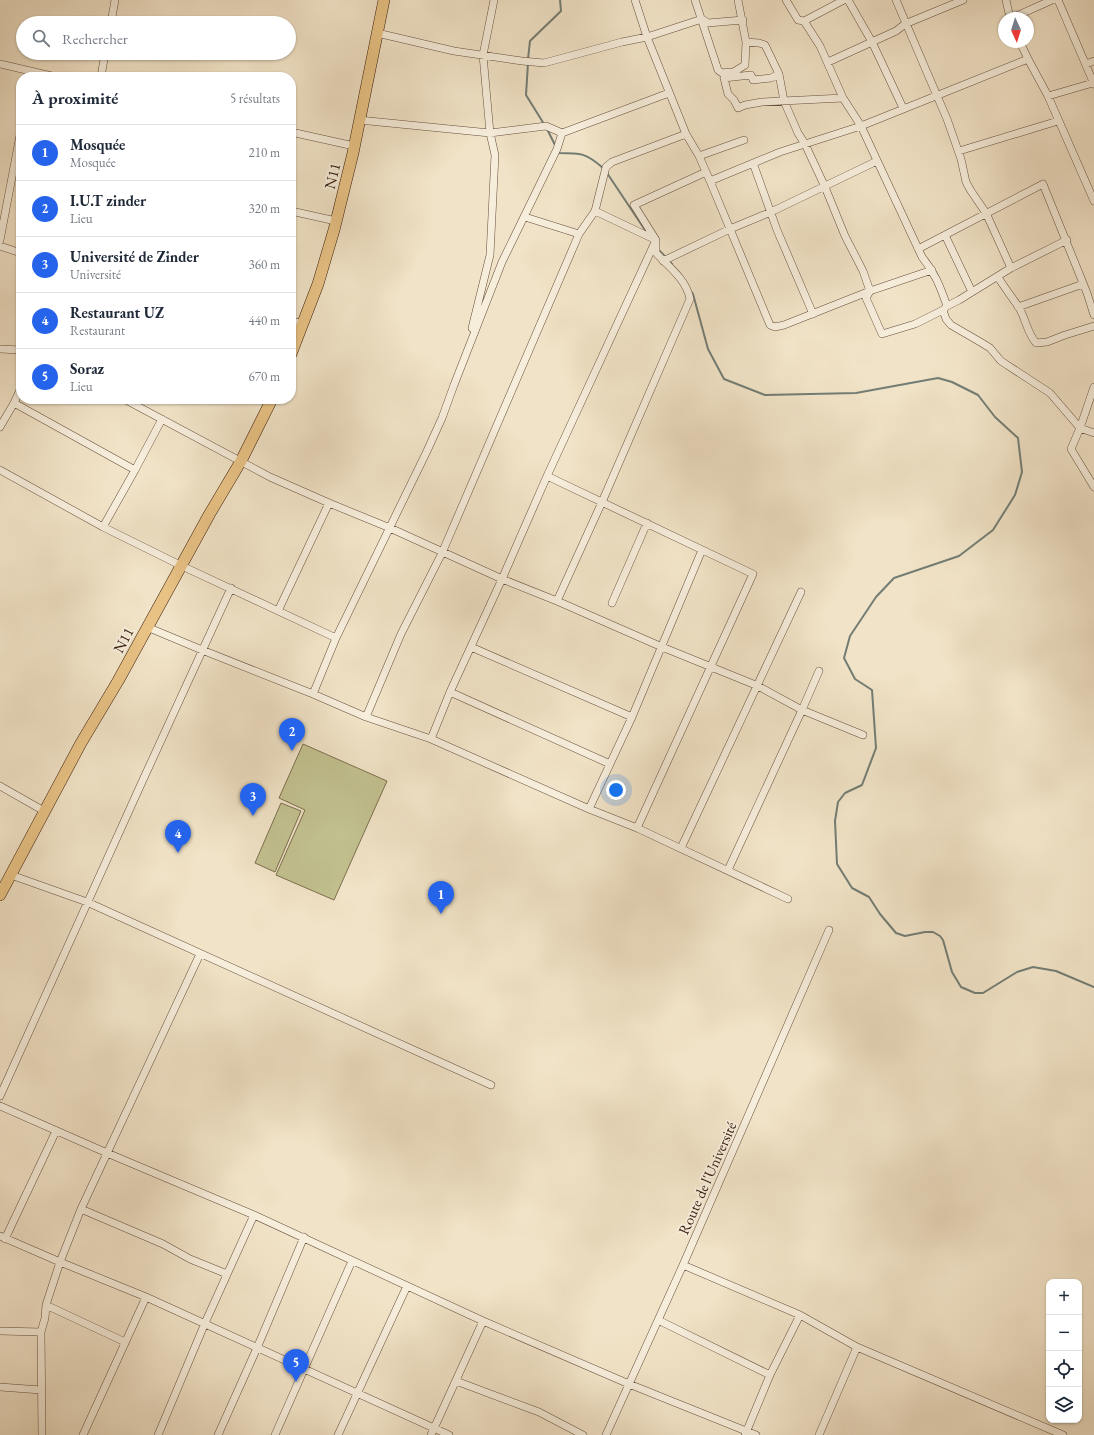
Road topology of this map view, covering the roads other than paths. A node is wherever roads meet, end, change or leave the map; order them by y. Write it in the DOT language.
graph roads {
  1 [pos="115,0"];
  2 [pos="384,0"];
  3 [pos="494,0"];
  4 [pos="635,0"];
  5 [pos="695,0"];
  6 [pos="738,0"];
  7 [pos="786,0"];
  8 [pos="844,0"];
  9 [pos="848,0"];
  10 [pos="896,0"];
  11 [pos="963,0"];
  12 [pos="1006,0"];
  13 [pos="1052,0"];
  14 [pos="1058,0"];
  15 [pos="1009,12"];
  16 [pos="1025,12"];
  17 [pos="112,16"];
  18 [pos="702,19"];
  19 [pos="742,20"];
  20 [pos="804,21"];
  21 [pos="905,24"];
  22 [pos="377,33"];
  23 [pos="647,37"];
  24 [pos="746,42"];
  25 [pos="872,42"];
  26 [pos="1023,48"];
  27 [pos="483,55"];
  28 [pos="1028,59"];
  29 [pos="104,60"];
  30 [pos="1094,61"];
  31 [pos="828,62"];
  32 [pos="0,64"];
  33 [pos="1086,64"];
  34 [pos="26,72"];
  35 [pos="102,72"];
  36 [pos="732,72"];
  37 [pos="779,74"];
  38 [pos="724,78"];
  39 [pos="1094,83"];
  40 [pos="669,93"];
  41 [pos="935,95"];
  42 [pos="1048,96"];
  43 [pos="843,98"];
  44 [pos="784,101"];
  45 [pos="903,108"];
  46 [pos="359,120"];
  47 [pos="1058,121"];
  48 [pos="861,126"];
  49 [pos="296,133"];
  50 [pos="562,133"];
  51 [pos="490,134"];
  52 [pos="686,134"];
  53 [pos="744,140"];
  54 [pos="805,144"];
  55 [pos="354,146"];
  56 [pos="959,151"];
  57 [pos="16,156"];
  58 [pos="699,156"];
  59 [pos="877,161"];
  60 [pos="753,163"];
  61 [pos="706,172"];
  62 [pos="710,181"];
  63 [pos="825,187"];
  64 [pos="1094,201"];
  65 [pos="595,211"];
  66 [pos="296,212"];
  67 [pos="771,212"];
  68 [pos="986,213"];
  69 [pos="525,217"];
  70 [pos="336,221"];
  71 [pos="730,229"];
  72 [pos="579,234"];
  73 [pos="945,235"];
  74 [pos="0,240"];
  75 [pos="656,240"];
  76 [pos="1067,240"];
  77 [pos="0,246"];
  78 [pos="918,248"];
  79 [pos="16,251"];
  80 [pos="663,261"];
  81 [pos="1011,268"];
  82 [pos="932,270"];
  83 [pos="998,277"];
  84 [pos="1083,284"];
  85 [pos="870,291"];
  86 [pos="972,292"];
  87 [pos="1018,307"];
  88 [pos="945,308"];
  89 [pos="813,314"];
  90 [pos="1094,315"];
  91 [pos="296,322"];
  92 [pos="304,324"];
  93 [pos="1094,326"];
  94 [pos="296,342"];
  95 [pos="0,349"];
  96 [pos="16,350"];
  97 [pos="466,352"];
  98 [pos="1094,387"];
  99 [pos="16,399"];
  100 [pos="14,403"];
  101 [pos="134,404"];
  102 [pos="270,404"];
  103 [pos="162,419"];
  104 [pos="0,427"];
  105 [pos="1080,428"];
  106 [pos="1094,434"];
  107 [pos="241,461"];
  108 [pos="0,470"];
  109 [pos="135,470"];
  110 [pos="547,476"];
  111 [pos="1094,487"];
  112 [pos="602,502"];
  113 [pos="329,503"];
  114 [pos="647,523"];
  115 [pos="102,527"];
  116 [pos="390,528"];
  117 [pos="702,550"];
  118 [pos="442,553"];
  119 [pos="182,566"];
  120 [pos="502,579"];
  121 [pos="231,588"];
  122 [pos="801,592"];
  123 [pos="557,601"];
  124 [pos="612,603"];
  125 [pos="278,611"];
  126 [pos="147,627"];
  127 [pos="336,638"];
  128 [pos="471,647"];
  129 [pos="662,647"];
  130 [pos="202,650"];
  131 [pos="711,666"];
  132 [pos="819,671"];
  133 [pos="758,686"];
  134 [pos="450,692"];
  135 [pos="313,694"];
  136 [pos="802,710"];
  137 [pos="366,717"];
  138 [pos="632,717"];
  139 [pos="863,735"];
  140 [pos="431,740"];
  141 [pos="610,764"];
  142 [pos="0,786"];
  143 [pos="589,809"];
  144 [pos="44,811"];
  145 [pos="637,828"];
  146 [pos="681,848"];
  147 [pos="728,870"];
  148 [pos="11,875"];
  149 [pos="0,895"];
  150 [pos="788,899"];
  151 [pos="87,902"];
  152 [pos="829,930"];
  153 [pos="200,954"];
  154 [pos="491,1085"];
  155 [pos="0,1096"];
  156 [pos="0,1106"];
  157 [pos="56,1131"];
  158 [pos="107,1153"];
  159 [pos="82,1209"];
  160 [pos="254,1215"];
  161 [pos="3,1237"];
  162 [pos="304,1237"];
  163 [pos="352,1261"];
  164 [pos="60,1262"];
  165 [pos="683,1265"];
  166 [pos="227,1274"];
  167 [pos="407,1286"];
  168 [pos="146,1296"];
  169 [pos="46,1305"];
  170 [pos="800,1315"];
  171 [pos="658,1320"];
  172 [pos="483,1321"];
  173 [pos="205,1323"];
  174 [pos="0,1331"];
  175 [pos="41,1332"];
  176 [pos="125,1342"];
  177 [pos="857,1346"];
  178 [pos="257,1348"];
  179 [pos="304,1368"];
  180 [pos="770,1375"];
  181 [pos="456,1381"];
  182 [pos="629,1384"];
  183 [pos="0,1387"];
  184 [pos="41,1390"];
  185 [pos="357,1392"];
  186 [pos="433,1432"];
  187 [pos="746,1433"];
  188 [pos="42,1435"];
  189 [pos="83,1435"];
  190 [pos="158,1435"];
  191 [pos="218,1435"];
  192 [pos="275,1435"];
  193 [pos="338,1435"];
  194 [pos="449,1435"];
  195 [pos="583,1435"];
  196 [pos="606,1435"];
  197 [pos="756,1435"];
  198 [pos="819,1435"];
  199 [pos="1063,1435"];
  1 -- 17 [label="street"];
  2 -- 22 [label="main road, N11"];
  3 -- 27 [label="street"];
  4 -- 23 [label="street"];
  5 -- 18 [label="street"];
  6 -- 19 [label="street"];
  7 -- 20 [label="street"];
  8 -- 20 [label="street"];
  9 -- 25 [label="street"];
  10 -- 21 [label="street"];
  11 -- 21 [label="street"];
  12 -- 15 [label="street"];
  13 -- 16 [label="street"];
  14 -- 33 [label="street"];
  18 -- 19 [label="street"];
  18 -- 23 [label="street"];
  18 -- 36 [label="street"];
  19 -- 24 [label="street"];
  20 -- 31 [label="street"];
  21 -- 25 [label="street"];
  21 -- 41 [label="street"];
  22 -- 27 [label="street"];
  22 -- 46 [label="main road, N11"];
  23 -- 27 [label="street"];
  23 -- 40 [label="street"];
  24 -- 36 [label="street"];
  24 -- 37 [label="street"];
  25 -- 31 [label="street"];
  25 -- 45 [label="street"];
  26 -- 28 [label="street"];
  27 -- 51 [label="street"];
  28 -- 41 [label="street"];
  28 -- 42 [label="street"];
  29 -- 35 [label="street"];
  30 -- 33 [label="street"];
  31 -- 43 [label="street"];
  32 -- 34 [label="street"];
  33 -- 39 [label="street"];
  36 -- 38 [label="street"];
  37 -- 38 [label="street"];
  37 -- 44 [label="street"];
  38 -- 44 [label="street"];
  39 -- 42 [label="street"];
  40 -- 50 [label="street"];
  40 -- 52 [label="street"];
  41 -- 45 [label="street"];
  41 -- 56 [label="street"];
  42 -- 47 [label="street"];
  43 -- 44 [label="street"];
  43 -- 48 [label="street"];
  44 -- 54 [label="street"];
  45 -- 48 [label="street"];
  46 -- 51 [label="street"];
  46 -- 55 [label="main road, N11"];
  47 -- 56 [label="street"];
  47 -- 64 [label="street"];
  48 -- 54 [label="street"];
  48 -- 59 [label="street"];
  49 -- 55 [label="street"];
  50 -- 51 [label="street"];
  50 -- 69 [label="street"];
  51 -- 97 [label="street"];
  52 -- 58 [label="street"];
  52 -- 65 [label="street"];
  53 -- 58 [label="street"];
  54 -- 60 [label="street"];
  54 -- 63 [label="street"];
  55 -- 70 [label="main road, N11"];
  56 -- 68 [label="street"];
  57 -- 74 [label="street"];
  58 -- 61 [label="street"];
  59 -- 63 [label="street"];
  59 -- 78 [label="street"];
  60 -- 62 [label="street"];
  60 -- 67 [label="street"];
  61 -- 62 [label="street"];
  61 -- 75 [label="street"];
  62 -- 71 [label="street"];
  63 -- 67 [label="street"];
  63 -- 85 [label="street"];
  65 -- 72 [label="street"];
  65 -- 75 [label="street"];
  66 -- 70 [label="street"];
  67 -- 71 [label="street"];
  67 -- 89 [label="street"];
  68 -- 73 [label="street"];
  68 -- 76 [label="street"];
  68 -- 81 [label="street"];
  69 -- 72 [label="street"];
  69 -- 97 [label="street"];
  70 -- 92 [label="main road, N11"];
  71 -- 80 [label="street"];
  71 -- 89 [label="street"];
  72 -- 118 [label="street"];
  73 -- 78 [label="street"];
  73 -- 86 [label="street"];
  75 -- 80 [label="street"];
  75 -- 110 [label="street"];
  76 -- 81 [label="street"];
  76 -- 84 [label="street"];
  77 -- 79 [label="street"];
  78 -- 82 [label="street"];
  80 -- 112 [label="street"];
  81 -- 83 [label="street"];
  82 -- 85 [label="street"];
  82 -- 88 [label="street"];
  83 -- 86 [label="street"];
  83 -- 87 [label="street"];
  84 -- 87 [label="street"];
  84 -- 90 [label="street"];
  85 -- 88 [label="street"];
  85 -- 89 [label="street"];
  86 -- 88 [label="street"];
  87 -- 93 [label="street"];
  88 -- 105 [label="street"];
  91 -- 92 [label="street"];
  92 -- 94 [label="main road, N11"];
  95 -- 96 [label="street"];
  97 -- 116 [label="street"];
  98 -- 105 [label="street"];
  99 -- 100 [label="street"];
  100 -- 104 [label="street"];
  100 -- 109 [label="street"];
  101 -- 103 [label="street"];
  102 -- 107 [label="main road, N11"];
  103 -- 107 [label="street"];
  103 -- 109 [label="street"];
  105 -- 106 [label="street"];
  105 -- 111 [label="street"];
  107 -- 113 [label="street"];
  107 -- 119 [label="main road, N11"];
  108 -- 115 [label="street"];
  109 -- 115 [label="street"];
  110 -- 112 [label="street"];
  110 -- 120 [label="street"];
  112 -- 114 [label="street"];
  112 -- 123 [label="street"];
  113 -- 116 [label="street"];
  113 -- 125 [label="street"];
  114 -- 117 [label="street"];
  114 -- 124 [label="street"];
  115 -- 119 [label="street"];
  116 -- 118 [label="street"];
  116 -- 127 [label="street"];
  117 -- 129 [label="street"];
  117 -- 131 [label="street"];
  118 -- 120 [label="street"];
  118 -- 137 [label="street"];
  119 -- 121 [label="street"];
  119 -- 126 [label="main road, N11"];
  120 -- 123 [label="street"];
  120 -- 128 [label="street"];
  121 -- 125 [label="street"];
  121 -- 130 [label="street"];
  122 -- 133 [label="street"];
  123 -- 129 [label="street"];
  125 -- 127 [label="street"];
  126 -- 130 [label="street"];
  126 -- 144 [label="main road, N11"];
  127 -- 135 [label="street"];
  128 -- 134 [label="street"];
  128 -- 138 [label="street"];
  129 -- 131 [label="street"];
  129 -- 138 [label="street"];
  130 -- 135 [label="street"];
  130 -- 151 [label="street"];
  131 -- 133 [label="street"];
  131 -- 145 [label="street"];
  132 -- 136 [label="street"];
  133 -- 136 [label="street"];
  133 -- 146 [label="street"];
  134 -- 140 [label="street"];
  134 -- 141 [label="street"];
  135 -- 137 [label="street"];
  136 -- 139 [label="street"];
  136 -- 147 [label="street"];
  137 -- 140 [label="street"];
  138 -- 141 [label="street"];
  140 -- 143 [label="street"];
  141 -- 143 [label="street"];
  142 -- 144 [label="street"];
  143 -- 145 [label="street"];
  144 -- 148 [label="main road, N11"];
  145 -- 146 [label="street"];
  146 -- 147 [label="street"];
  147 -- 150 [label="street"];
  148 -- 149 [label="main road, N11"];
  148 -- 151 [label="street"];
  151 -- 153 [label="street"];
  151 -- 155 [label="street"];
  152 -- 165 [label="street, Route de l'Université"];
  153 -- 154 [label="street"];
  153 -- 158 [label="street"];
  156 -- 157 [label="street"];
  157 -- 158 [label="street"];
  157 -- 161 [label="street"];
  158 -- 159 [label="street"];
  158 -- 160 [label="street"];
  159 -- 164 [label="street"];
  159 -- 166 [label="street"];
  160 -- 162 [label="street"];
  160 -- 166 [label="street"];
  161 -- 164 [label="street"];
  162 -- 163 [label="street"];
  162 -- 178 [label="street"];
  163 -- 167 [label="street"];
  163 -- 179 [label="street"];
  164 -- 168 [label="street"];
  164 -- 169 [label="street"];
  165 -- 170 [label="street"];
  165 -- 171 [label="street, Route de l'Université"];
  166 -- 173 [label="street"];
  167 -- 172 [label="street"];
  167 -- 185 [label="street"];
  168 -- 173 [label="street"];
  168 -- 176 [label="street"];
  169 -- 175 [label="street"];
  169 -- 176 [label="street"];
  170 -- 177 [label="street"];
  170 -- 180 [label="street"];
  171 -- 180 [label="street"];
  171 -- 182 [label="street, Route de l'Université"];
  172 -- 181 [label="street"];
  172 -- 182 [label="street"];
  173 -- 178 [label="street"];
  173 -- 190 [label="street"];
  174 -- 175 [label="street"];
  175 -- 184 [label="street"];
  176 -- 189 [label="street"];
  177 -- 198 [label="street"];
  177 -- 199 [label="street"];
  178 -- 179 [label="street"];
  178 -- 191 [label="street"];
  179 -- 185 [label="street"];
  179 -- 192 [label="street"];
  180 -- 187 [label="street"];
  181 -- 186 [label="street"];
  181 -- 195 [label="street"];
  182 -- 187 [label="street"];
  182 -- 196 [label="street, Route de l'Université"];
  183 -- 184 [label="street"];
  184 -- 188 [label="street"];
  185 -- 186 [label="street"];
  185 -- 193 [label="street"];
  186 -- 194 [label="street"];
  187 -- 197 [label="street"];
}
